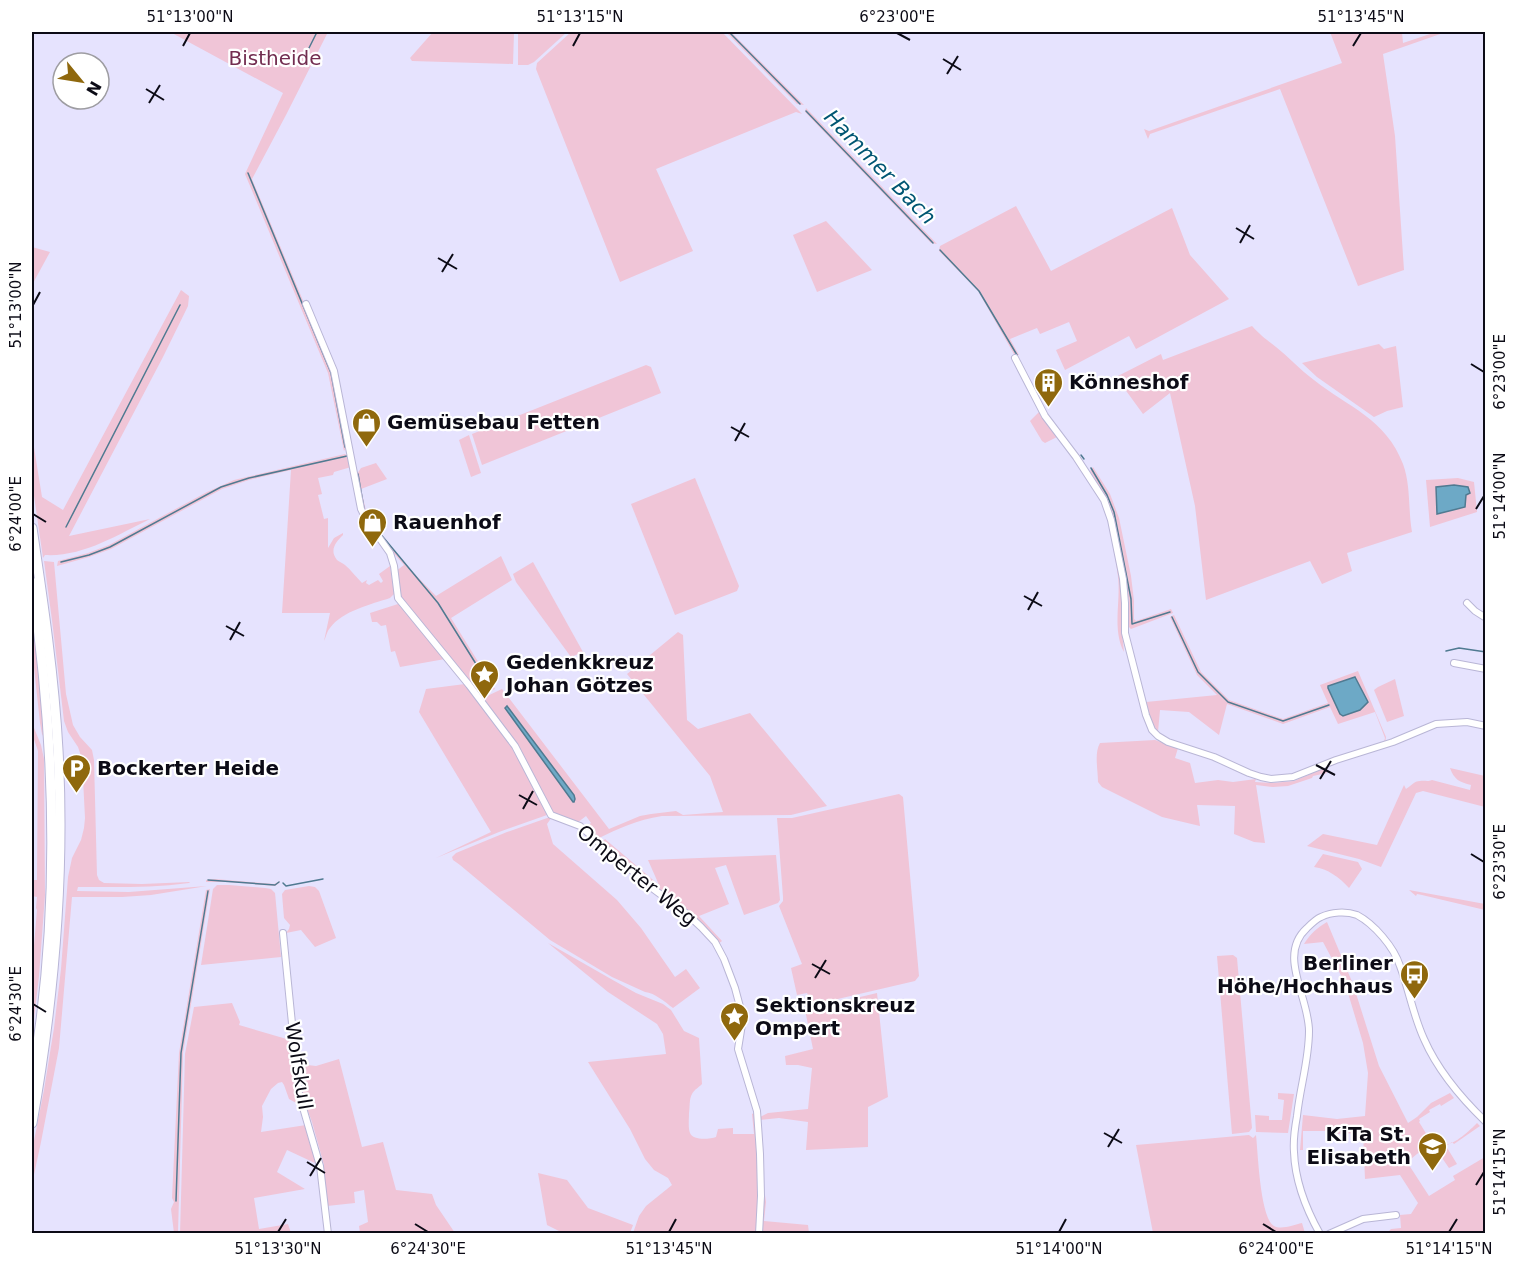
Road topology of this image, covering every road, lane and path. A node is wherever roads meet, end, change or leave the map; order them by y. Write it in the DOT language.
graph roads {
  1 [pos="306,304"];
  2 [pos="1015,358"];
  3 [pos="32,528"];
  4 [pos="32,582"];
  5 [pos="1467,603"];
  6 [pos="1485,618"];
  7 [pos="1454,663"];
  8 [pos="1485,669"];
  9 [pos="1485,726"];
  10 [pos="283,933"];
  11 [pos="32,1080"];
  12 [pos="1485,1122"];
  13 [pos="32,1123"];
  14 [pos="1396,1215"];
  15 [pos="328,1233"];
  16 [pos="759,1233"];
  17 [pos="1320,1233"];
  18 [pos="1329,1233"];
  1 -- 16 [label="street, Omperter Weg"];
  2 -- 9 [label="street"];
  3 -- 13 [label="highway"];
  4 -- 11 [label="highway"];
  5 -- 6 [label="street"];
  7 -- 8 [label="street"];
  10 -- 15 [label="street, Wolfskull"];
  12 -- 17 [label="street"];
  14 -- 18 [label="street"];
}
